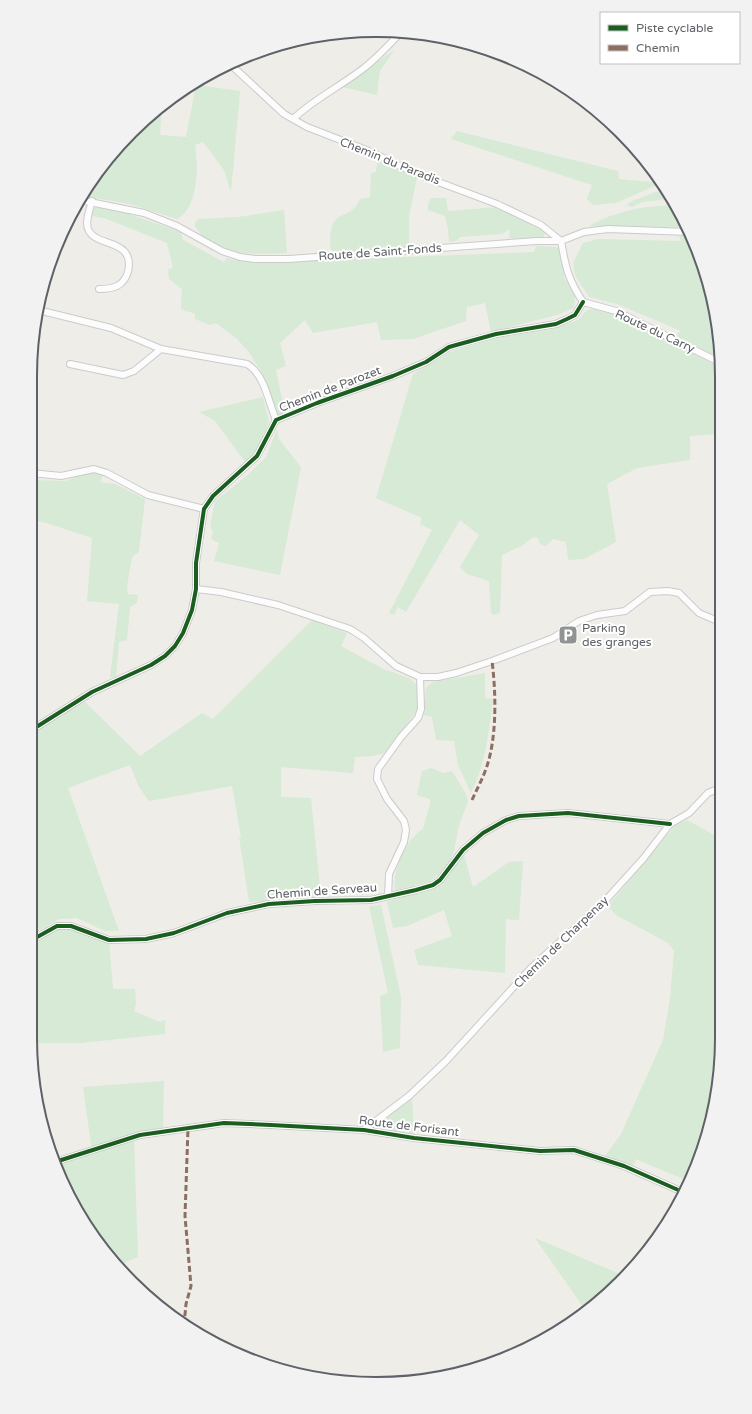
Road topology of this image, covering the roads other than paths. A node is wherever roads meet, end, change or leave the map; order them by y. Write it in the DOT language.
graph roads {
  1 [pos="396,38"];
  2 [pos="235,68"];
  3 [pos="293,119"];
  4 [pos="86,200"];
  5 [pos="92,201"];
  6 [pos="683,232"];
  7 [pos="562,241"];
  8 [pos="99,289"];
  9 [pos="583,302"];
  10 [pos="44,311"];
  11 [pos="161,349"];
  12 [pos="714,360"];
  13 [pos="70,364"];
  14 [pos="276,420"];
  15 [pos="37,474"];
  16 [pos="204,509"];
  17 [pos="196,590"];
  18 [pos="715,620"];
  19 [pos="420,676"];
  20 [pos="37,727"];
  21 [pos="715,790"];
  22 [pos="670,824"];
  23 [pos="388,896"];
  24 [pos="37,937"];
  25 [pos="364,1130"];
  26 [pos="60,1160"];
  27 [pos="679,1190"];
  1 -- 3 [label="street"];
  2 -- 3 [label="street, Chemin du Paradis"];
  3 -- 7 [label="street, Chemin du Paradis"];
  4 -- 5 [label="street, Route de Saint-Fonds"];
  5 -- 7 [label="street, Route de Saint-Fonds"];
  5 -- 8 [label="street"];
  6 -- 7 [label="street, Route de Saint-Fonds"];
  7 -- 9 [label="street"];
  9 -- 12 [label="street, Route du Carry"];
  9 -- 14 [label="street, Chemin de Parozet"];
  10 -- 11 [label="street"];
  11 -- 13 [label="street"];
  11 -- 14 [label="street"];
  14 -- 16 [label="street, Chemin de Parozet"];
  15 -- 16 [label="street"];
  16 -- 17 [label="street, Chemin de Parozet"];
  17 -- 19 [label="street"];
  17 -- 20 [label="street, Chemin de Parozet"];
  18 -- 19 [label="street"];
  19 -- 23 [label="street"];
  21 -- 22 [label="street, Chemin de Charpenay"];
  22 -- 23 [label="street, Chemin de Serveau"];
  22 -- 25 [label="street, Chemin de Charpenay"];
  23 -- 24 [label="street, Chemin de Serveau"];
  25 -- 26 [label="street, Route de Forisant"];
  25 -- 27 [label="street, Route de Forisant"];
}
